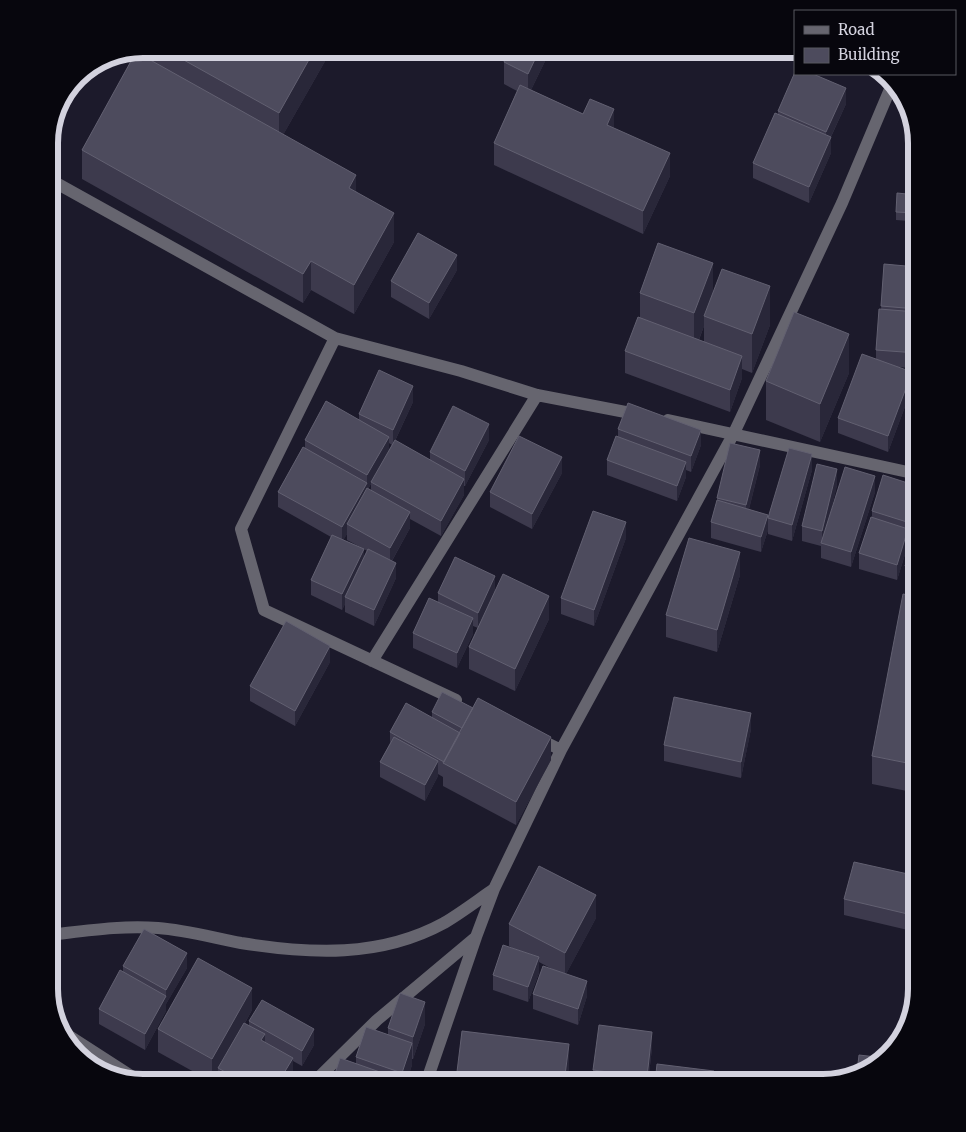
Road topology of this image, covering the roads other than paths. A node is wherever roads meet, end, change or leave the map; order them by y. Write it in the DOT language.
graph roads {
  1 [pos="890,90"];
  2 [pos="58,184"];
  3 [pos="335,338"];
  4 [pos="537,395"];
  5 [pos="734,433"];
  6 [pos="908,472"];
  7 [pos="372,661"];
  8 [pos="471,707"];
  9 [pos="525,733"];
  10 [pos="561,750"];
  11 [pos="494,889"];
  12 [pos="58,934"];
  13 [pos="476,937"];
  14 [pos="74,1039"];
  15 [pos="127,1073"];
  16 [pos="322,1074"];
  17 [pos="429,1074"];
  1 -- 5 [label="street"];
  2 -- 3 [label="street"];
  3 -- 4 [label="street"];
  3 -- 7 [label="street"];
  4 -- 5 [label="street"];
  4 -- 7 [label="street"];
  5 -- 6 [label="street"];
  5 -- 10 [label="street"];
  7 -- 8 [label="street"];
  9 -- 10 [label="street"];
  10 -- 11 [label="street"];
  11 -- 12 [label="street"];
  11 -- 13 [label="street"];
  13 -- 16 [label="street"];
  13 -- 17 [label="street"];
  14 -- 15 [label="street"];
}
